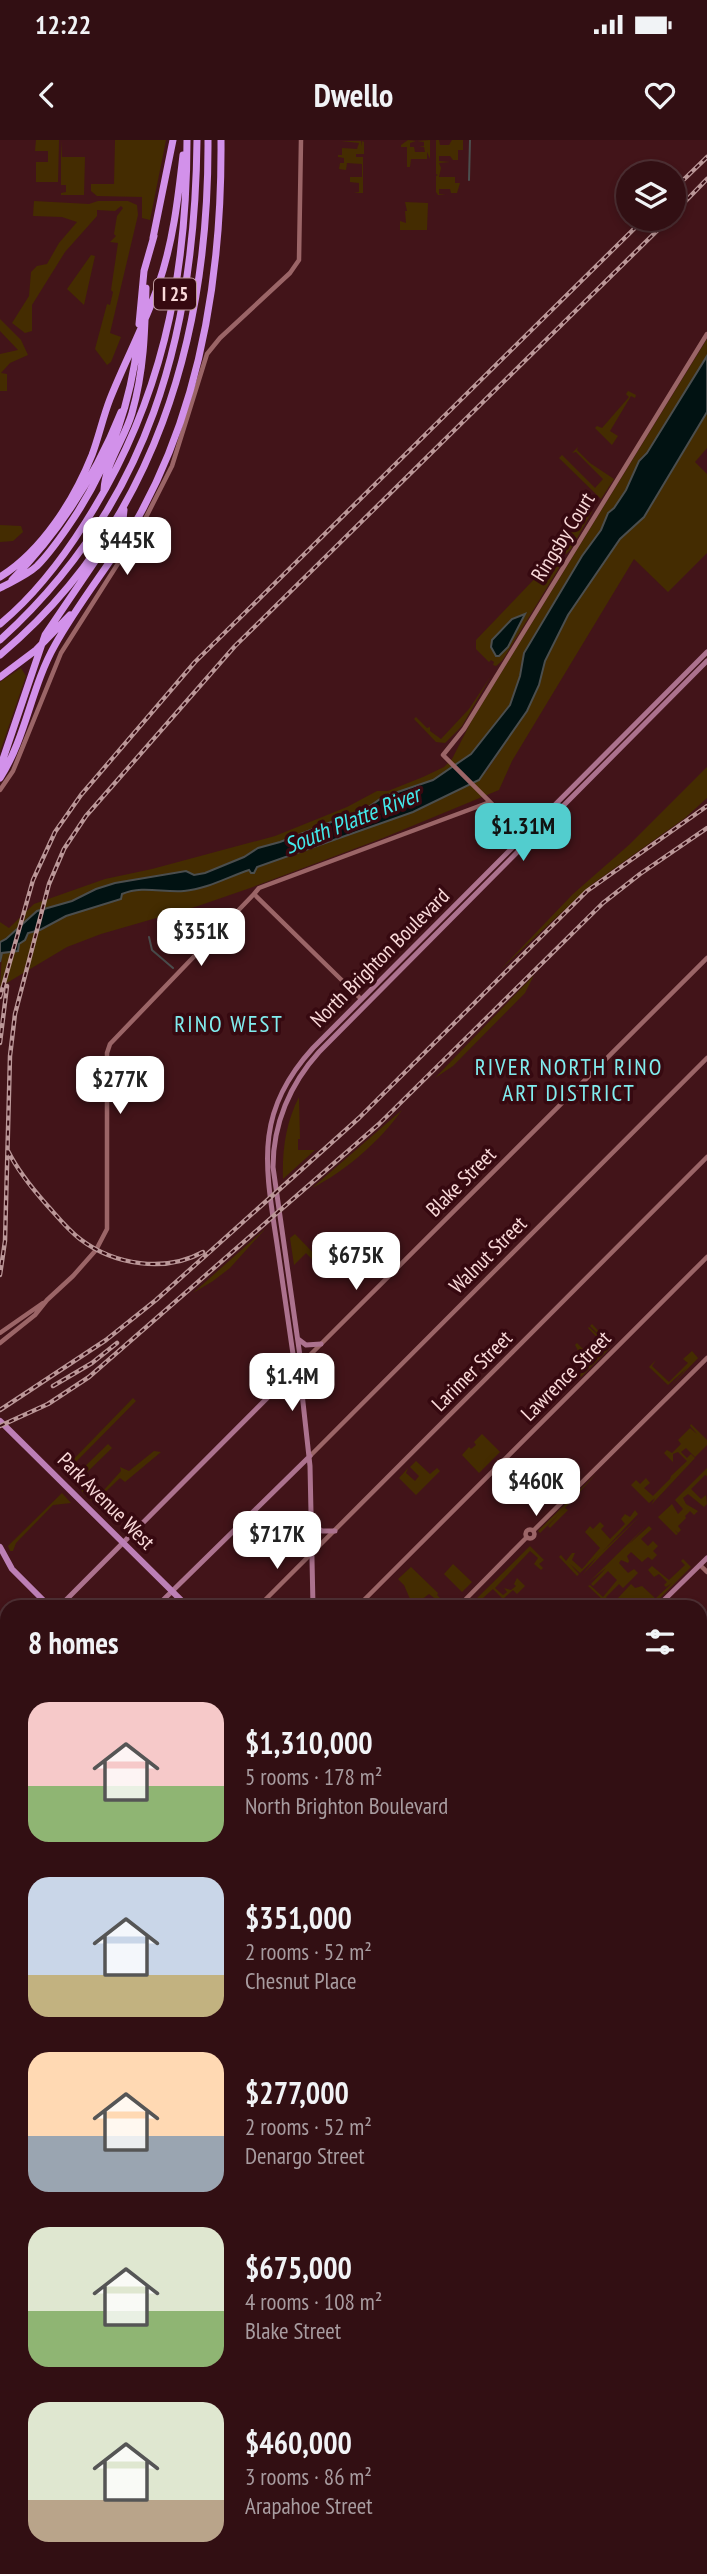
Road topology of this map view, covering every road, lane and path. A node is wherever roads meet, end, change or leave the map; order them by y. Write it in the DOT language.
graph roads {
  1 [pos="173,140"];
  2 [pos="186,140"];
  3 [pos="197,140"];
  4 [pos="208,140"];
  5 [pos="221,140"];
  6 [pos="301,140"];
  7 [pos="153,236"];
  8 [pos="707,334"];
  9 [pos="135,364"];
  10 [pos="122,371"];
  11 [pos="91,474"];
  12 [pos="104,494"];
  13 [pos="124,506"];
  14 [pos="0,577"];
  15 [pos="0,590"];
  16 [pos="83,602"];
  17 [pos="0,624"];
  18 [pos="0,640"];
  19 [pos="707,652"];
  20 [pos="0,655"];
  21 [pos="707,661"];
  22 [pos="0,677"];
  23 [pos="669,690"];
  24 [pos="664,703"];
  25 [pos="0,768"];
  26 [pos="0,778"];
  27 [pos="0,790"];
  28 [pos="490,802"];
  29 [pos="526,838"];
  30 [pos="254,894"];
  31 [pos="707,958"];
  32 [pos="361,999"];
  33 [pos="316,1050"];
  34 [pos="707,1058"];
  35 [pos="707,1157"];
  36 [pos="707,1256"];
  37 [pos="47,1300"];
  38 [pos="0,1333"];
  39 [pos="298,1339"];
  40 [pos="0,1343"];
  41 [pos="321,1344"];
  42 [pos="707,1358"];
  43 [pos="299,1366"];
  44 [pos="0,1421"];
  45 [pos="310,1456"];
  46 [pos="312,1523"];
  47 [pos="335,1531"];
  48 [pos="123,1543"];
  49 [pos="0,1547"];
  50 [pos="312,1553"];
  51 [pos="707,1558"];
  52 [pos="700,1565"];
  53 [pos="707,1572"];
  54 [pos="172,1592"];
  55 [pos="42,1600"];
  56 [pos="66,1600"];
  57 [pos="164,1600"];
  58 [pos="181,1600"];
  59 [pos="265,1600"];
  60 [pos="313,1600"];
  61 [pos="364,1600"];
  62 [pos="465,1600"];
  63 [pos="664,1600"];
  1 -- 7 [label="highway"];
  2 -- 10 [label="highway"];
  2 -- 12 [label="highway, I 25"];
  3 -- 18 [label="highway"];
  4 -- 13 [label="highway, I 25"];
  5 -- 16 [label="highway"];
  6 -- 27 [label="street"];
  7 -- 9 [label="highway"];
  7 -- 12 [label="highway"];
  8 -- 28 [label="street, Ringsby Court"];
  9 -- 11 [label="highway"];
  9 -- 15 [label="highway"];
  10 -- 11 [label="highway"];
  10 -- 14 [label="highway"];
  11 -- 15 [label="highway"];
  12 -- 17 [label="highway, I 25"];
  13 -- 20 [label="highway, I 25"];
  13 -- 25 [label="highway"];
  16 -- 22 [label="highway"];
  16 -- 26 [label="highway"];
  19 -- 23 [label="main road, North Brighton Boulevard"];
  21 -- 24 [label="main road, North Brighton Boulevard"];
  23 -- 24 [label="main road"];
  23 -- 29 [label="main road, North Brighton Boulevard"];
  24 -- 29 [label="main road, North Brighton Boulevard"];
  28 -- 29 [label="street"];
  28 -- 30 [label="street"];
  29 -- 32 [label="main road, North Brighton Boulevard"];
  29 -- 33 [label="main road, North Brighton Boulevard"];
  30 -- 32 [label="street"];
  30 -- 37 [label="street"];
  31 -- 41 [label="street, Blake Street"];
  32 -- 33 [label="main road, North Brighton Boulevard"];
  33 -- 39 [label="main road"];
  33 -- 43 [label="main road"];
  34 -- 45 [label="street, Walnut Street"];
  35 -- 47 [label="street, Larimer Street"];
  36 -- 61 [label="street, Lawrence Street"];
  37 -- 38 [label="street"];
  37 -- 40 [label="street"];
  39 -- 41 [label="main road"];
  39 -- 43 [label="main road"];
  41 -- 43 [label="street, Blake Street"];
  42 -- 62 [label="street"];
  43 -- 45 [label="main road"];
  43 -- 48 [label="main road, Blake Street"];
  44 -- 48 [label="main road, Park Avenue West"];
  45 -- 46 [label="main road"];
  45 -- 54 [label="main road, Walnut Street"];
  46 -- 47 [label="main road"];
  46 -- 50 [label="main road"];
  47 -- 50 [label="street, Larimer Street"];
  48 -- 54 [label="main road, Park Avenue West"];
  48 -- 56 [label="main road, Blake Street"];
  49 -- 55 [label="main road"];
  50 -- 59 [label="street, Larimer Street"];
  50 -- 60 [label="main road"];
  51 -- 52 [label="main road"];
  52 -- 53 [label="street"];
  52 -- 63 [label="main road"];
  54 -- 57 [label="main road, Walnut Street"];
  54 -- 58 [label="main road, Park Avenue West"];
}
